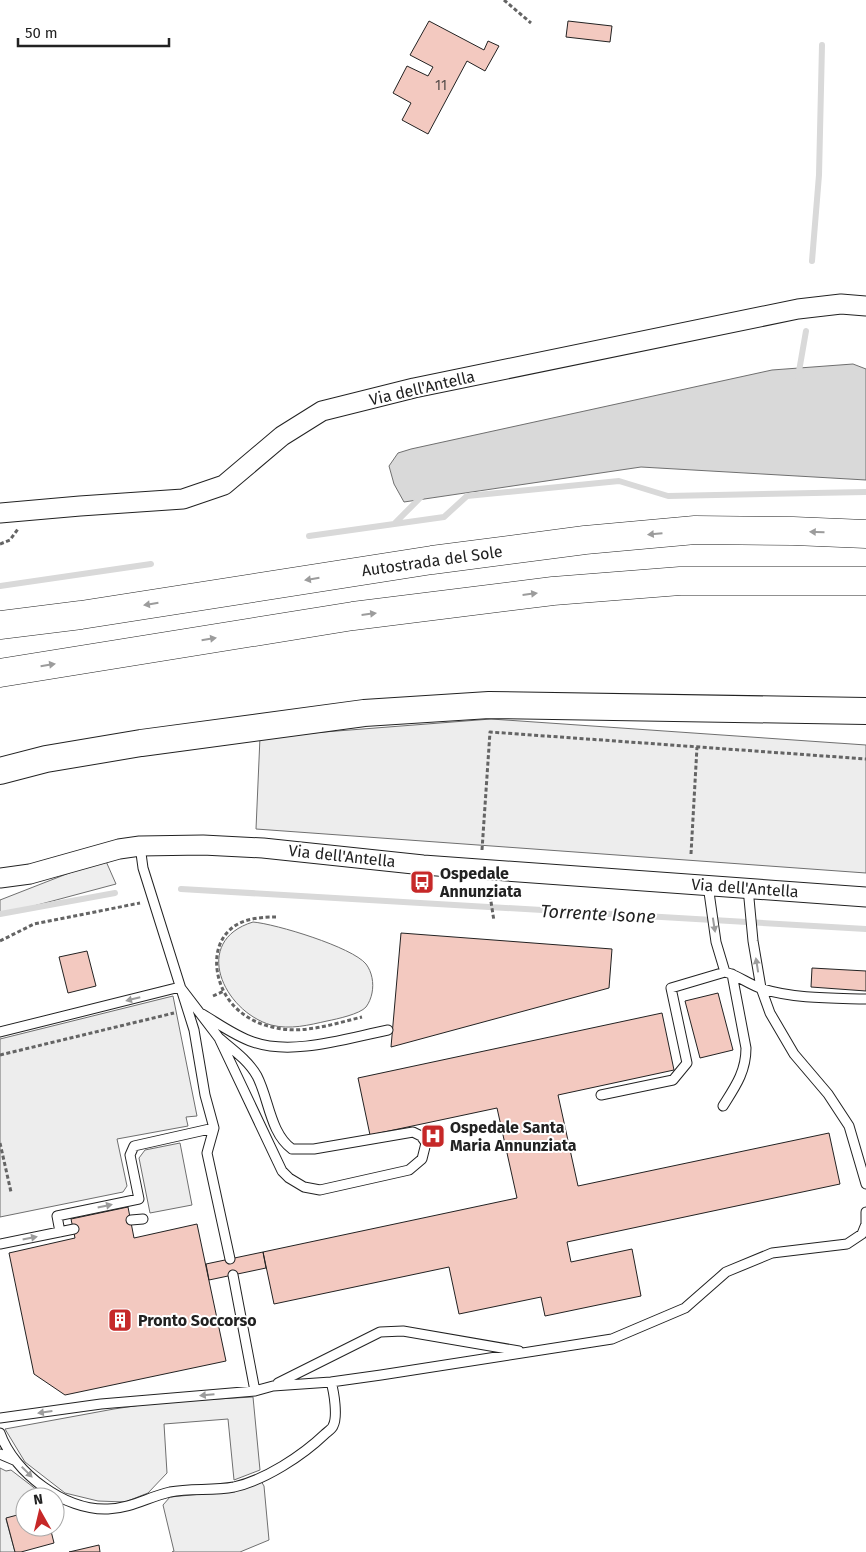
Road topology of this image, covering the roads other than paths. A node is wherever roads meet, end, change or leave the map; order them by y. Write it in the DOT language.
graph roads {
  1 [pos="866,306"];
  2 [pos="0,514"];
  3 [pos="866,534"];
  4 [pos="866,581"];
  5 [pos="0,625"];
  6 [pos="0,673"];
  7 [pos="866,711"];
  8 [pos="0,771"];
  9 [pos="140,846"];
  10 [pos="0,878"];
  11 [pos="708,885"];
  12 [pos="748,888"];
  13 [pos="866,897"];
  14 [pos="728,972"];
  15 [pos="180,987"];
  16 [pos="761,988"];
  17 [pos="866,999"];
  18 [pos="198,1011"];
  19 [pos="388,1030"];
  20 [pos="0,1032"];
  21 [pos="219,1038"];
  22 [pos="601,1095"];
  23 [pos="723,1106"];
  24 [pos="214,1128"];
  25 [pos="866,1184"];
  26 [pos="866,1212"];
  27 [pos="142,1219"];
  28 [pos="131,1220"];
  29 [pos="74,1230"];
  30 [pos="60,1232"];
  31 [pos="864,1236"];
  32 [pos="0,1244"];
  33 [pos="230,1259"];
  34 [pos="233,1274"];
  35 [pos="526,1352"];
  36 [pos="331,1382"];
  37 [pos="273,1386"];
  38 [pos="255,1391"];
  39 [pos="0,1418"];
  40 [pos="0,1433"];
  41 [pos="0,1454"];
  42 [pos="14,1460"];
  1 -- 2 [label="street, Via dell'Antella"];
  3 -- 5 [label="highway, Autostrada del Sole, one-way"];
  6 -- 4 [label="highway, one-way"];
  7 -- 8 [label="street"];
  9 -- 10 [label="street, Via dell'Antella"];
  9 -- 11 [label="street, Via dell'Antella"];
  9 -- 15 [label="lane"];
  11 -- 12 [label="street, Via dell'Antella"];
  11 -- 14 [label="lane, one-way"];
  12 -- 13 [label="street, Via dell'Antella"];
  16 -- 12 [label="lane, one-way"];
  14 -- 16 [label="lane"];
  14 -- 22 [label="lane"];
  14 -- 23 [label="lane"];
  15 -- 18 [label="lane"];
  15 -- 20 [label="lane, one-way"];
  15 -- 24 [label="lane"];
  16 -- 17 [label="lane"];
  16 -- 25 [label="lane"];
  18 -- 19 [label="lane"];
  18 -- 21 [label="lane"];
  21 -- 21 [label="lane"];
  30 -- 24 [label="lane, one-way"];
  24 -- 33 [label="lane"];
  26 -- 31 [label="lane"];
  27 -- 28 [label="lane"];
  29 -- 30 [label="lane"];
  32 -- 30 [label="lane, one-way"];
  31 -- 35 [label="lane"];
  34 -- 38 [label="lane"];
  35 -- 36 [label="lane"];
  35 -- 37 [label="lane"];
  36 -- 37 [label="lane"];
  42 -- 36 [label="lane, one-way"];
  37 -- 38 [label="lane"];
  38 -- 39 [label="lane, one-way"];
  40 -- 42 [label="lane"];
  41 -- 42 [label="lane"];
}
